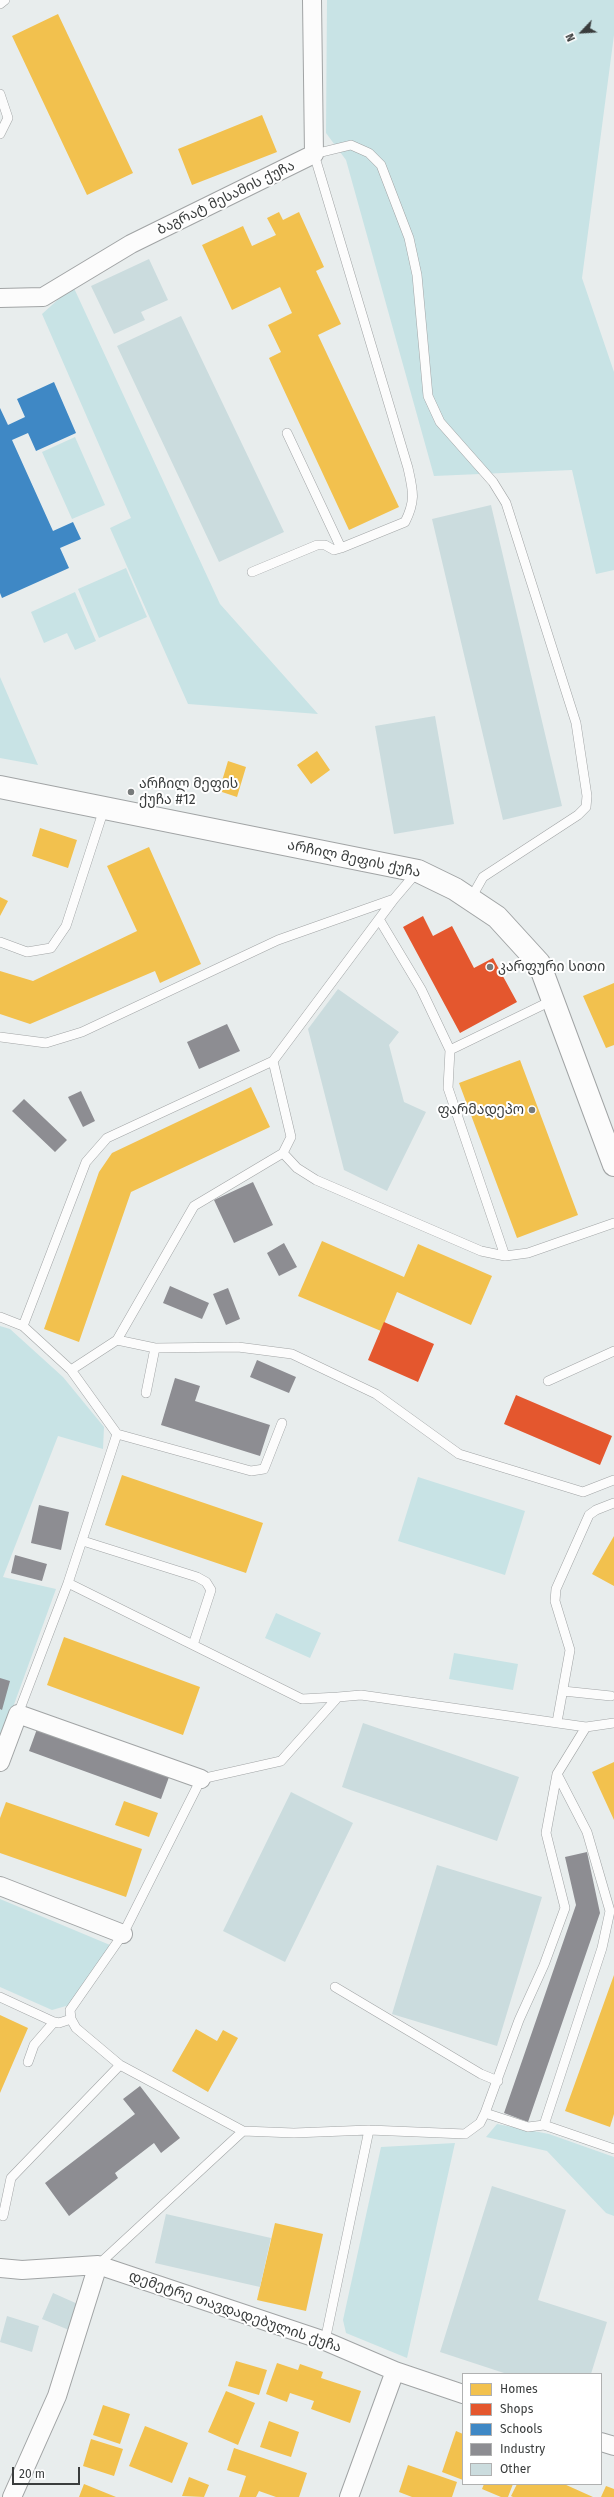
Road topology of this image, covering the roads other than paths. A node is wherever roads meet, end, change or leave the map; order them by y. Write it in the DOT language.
graph roads {
  1 [pos="5,0"];
  2 [pos="312,0"];
  3 [pos="0,4"];
  4 [pos="0,94"];
  5 [pos="0,134"];
  6 [pos="314,154"];
  7 [pos="0,298"];
  8 [pos="287,433"];
  9 [pos="341,548"];
  10 [pos="252,572"];
  11 [pos="0,787"];
  12 [pos="104,809"];
  13 [pos="418,871"];
  14 [pos="394,898"];
  15 [pos="470,900"];
  16 [pos="379,919"];
  17 [pos="0,942"];
  18 [pos="553,1000"];
  19 [pos="0,1037"];
  20 [pos="450,1050"];
  21 [pos="273,1061"];
  22 [pos="283,1152"];
  23 [pos="614,1163"];
  24 [pos="614,1223"];
  25 [pos="505,1256"];
  26 [pos="0,1317"];
  27 [pos="23,1326"];
  28 [pos="117,1340"];
  29 [pos="155,1348"];
  30 [pos="614,1351"];
  31 [pos="71,1370"];
  32 [pos="548,1381"];
  33 [pos="146,1393"];
  34 [pos="282,1422"];
  35 [pos="117,1434"];
  36 [pos="614,1480"];
  37 [pos="614,1503"];
  38 [pos="83,1541"];
  39 [pos="68,1583"];
  40 [pos="193,1645"];
  41 [pos="563,1691"];
  42 [pos="338,1696"];
  43 [pos="611,1696"];
  44 [pos="18,1714"];
  45 [pos="557,1722"];
  46 [pos="614,1722"];
  47 [pos="586,1727"];
  48 [pos="0,1762"];
  49 [pos="557,1774"];
  50 [pos="201,1779"];
  51 [pos="0,1886"];
  52 [pos="123,1934"];
  53 [pos="335,1987"];
  54 [pos="0,1997"];
  55 [pos="71,2019"];
  56 [pos="54,2022"];
  57 [pos="28,2062"];
  58 [pos="120,2065"];
  59 [pos="498,2081"];
  60 [pos="485,2113"];
  61 [pos="544,2125"];
  62 [pos="369,2130"];
  63 [pos="243,2131"];
  64 [pos="614,2149"];
  65 [pos="3,2216"];
  66 [pos="98,2265"];
  67 [pos="0,2268"];
  68 [pos="325,2341"];
  69 [pos="395,2371"];
  70 [pos="462,2394"];
  71 [pos="602,2442"];
  72 [pos="614,2446"];
  73 [pos="12,2497"];
  74 [pos="349,2497"];
  1 -- 3 [label="lane"];
  2 -- 6 [label="street"];
  4 -- 5 [label="lane"];
  6 -- 7 [label="street, ბაგრატ მესამის ქუჩა"];
  6 -- 9 [label="lane"];
  6 -- 15 [label="lane"];
  8 -- 9 [label="lane"];
  9 -- 10 [label="lane"];
  11 -- 12 [label="street, არჩილ მეფის ქუჩა"];
  12 -- 13 [label="street, არჩილ მეფის ქუჩა"];
  12 -- 17 [label="lane"];
  13 -- 14 [label="lane"];
  13 -- 15 [label="street, არჩილ მეფის ქუჩა"];
  14 -- 16 [label="lane"];
  14 -- 19 [label="lane"];
  15 -- 18 [label="street, არჩილ მეფის ქუჩა"];
  16 -- 20 [label="lane"];
  16 -- 21 [label="lane"];
  18 -- 20 [label="lane"];
  18 -- 23 [label="street, არჩილ მეფის ქუჩა"];
  20 -- 25 [label="lane"];
  21 -- 22 [label="lane"];
  21 -- 27 [label="lane"];
  22 -- 25 [label="lane"];
  22 -- 28 [label="lane"];
  24 -- 25 [label="lane"];
  26 -- 27 [label="lane"];
  27 -- 31 [label="lane"];
  28 -- 29 [label="lane"];
  28 -- 31 [label="lane"];
  29 -- 33 [label="lane"];
  29 -- 36 [label="lane"];
  30 -- 32 [label="lane"];
  31 -- 35 [label="lane"];
  34 -- 35 [label="lane"];
  35 -- 38 [label="lane"];
  37 -- 41 [label="lane"];
  38 -- 39 [label="lane"];
  38 -- 40 [label="lane"];
  39 -- 40 [label="lane"];
  39 -- 44 [label="lane"];
  40 -- 42 [label="lane"];
  41 -- 43 [label="lane"];
  41 -- 45 [label="lane"];
  42 -- 45 [label="lane"];
  42 -- 50 [label="lane"];
  44 -- 48 [label="street"];
  44 -- 50 [label="street"];
  45 -- 47 [label="lane"];
  46 -- 47 [label="lane"];
  47 -- 49 [label="lane"];
  49 -- 59 [label="lane"];
  49 -- 61 [label="lane"];
  50 -- 52 [label="lane"];
  51 -- 52 [label="street"];
  52 -- 55 [label="lane"];
  53 -- 59 [label="lane"];
  54 -- 56 [label="lane"];
  55 -- 56 [label="lane"];
  55 -- 58 [label="lane"];
  56 -- 57 [label="lane"];
  58 -- 63 [label="lane"];
  58 -- 65 [label="lane"];
  59 -- 60 [label="lane"];
  60 -- 61 [label="lane"];
  60 -- 62 [label="lane"];
  61 -- 64 [label="lane"];
  62 -- 63 [label="lane"];
  62 -- 68 [label="lane"];
  63 -- 66 [label="lane"];
  66 -- 67 [label="street, დემეტრე თავდადებულის ქუჩა"];
  66 -- 68 [label="street, დემეტრე თავდადებულის ქუჩა"];
  66 -- 73 [label="street"];
  68 -- 69 [label="street, დემეტრე თავდადებულის ქუჩა"];
  69 -- 70 [label="street, დემეტრე თავდადებულის ქუჩა"];
  69 -- 74 [label="street"];
  71 -- 72 [label="street"];
}
